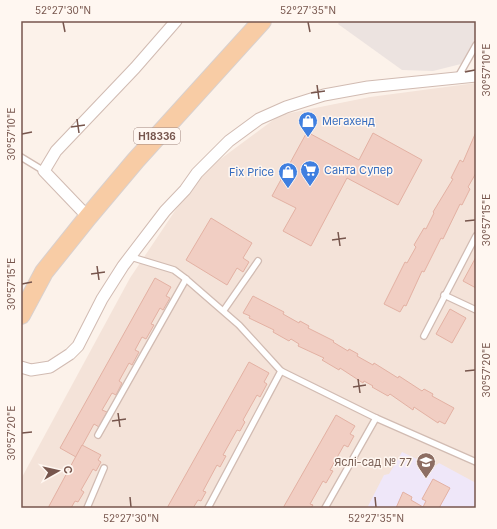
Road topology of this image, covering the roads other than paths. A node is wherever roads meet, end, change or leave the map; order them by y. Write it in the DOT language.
graph roads {
  1 [pos="176,21"];
  2 [pos="262,21"];
  3 [pos="476,45"];
  4 [pos="476,76"];
  5 [pos="458,77"];
  6 [pos="21,157"];
  7 [pos="44,170"];
  8 [pos="88,216"];
  9 [pos="476,236"];
  10 [pos="131,257"];
  11 [pos="258,261"];
  12 [pos="186,279"];
  13 [pos="444,295"];
  14 [pos="224,310"];
  15 [pos="476,310"];
  16 [pos="21,315"];
  17 [pos="424,336"];
  18 [pos="21,367"];
  19 [pos="281,371"];
  20 [pos="376,418"];
  21 [pos="98,435"];
  22 [pos="476,462"];
  23 [pos="104,468"];
  24 [pos="87,508"];
  25 [pos="208,508"];
  26 [pos="326,508"];
  1 -- 7 [label="street"];
  2 -- 8 [label="main road, Н18336"];
  3 -- 5 [label="lane"];
  4 -- 5 [label="street"];
  5 -- 10 [label="street"];
  6 -- 7 [label="lane"];
  7 -- 8 [label="street"];
  8 -- 16 [label="main road, Н18336"];
  9 -- 13 [label="lane"];
  10 -- 12 [label="lane"];
  10 -- 18 [label="street"];
  11 -- 14 [label="lane"];
  12 -- 14 [label="lane"];
  12 -- 21 [label="lane"];
  13 -- 15 [label="lane"];
  13 -- 17 [label="lane"];
  14 -- 19 [label="lane"];
  19 -- 20 [label="lane"];
  19 -- 25 [label="lane"];
  20 -- 22 [label="lane"];
  20 -- 26 [label="lane"];
  23 -- 24 [label="lane"];
}
